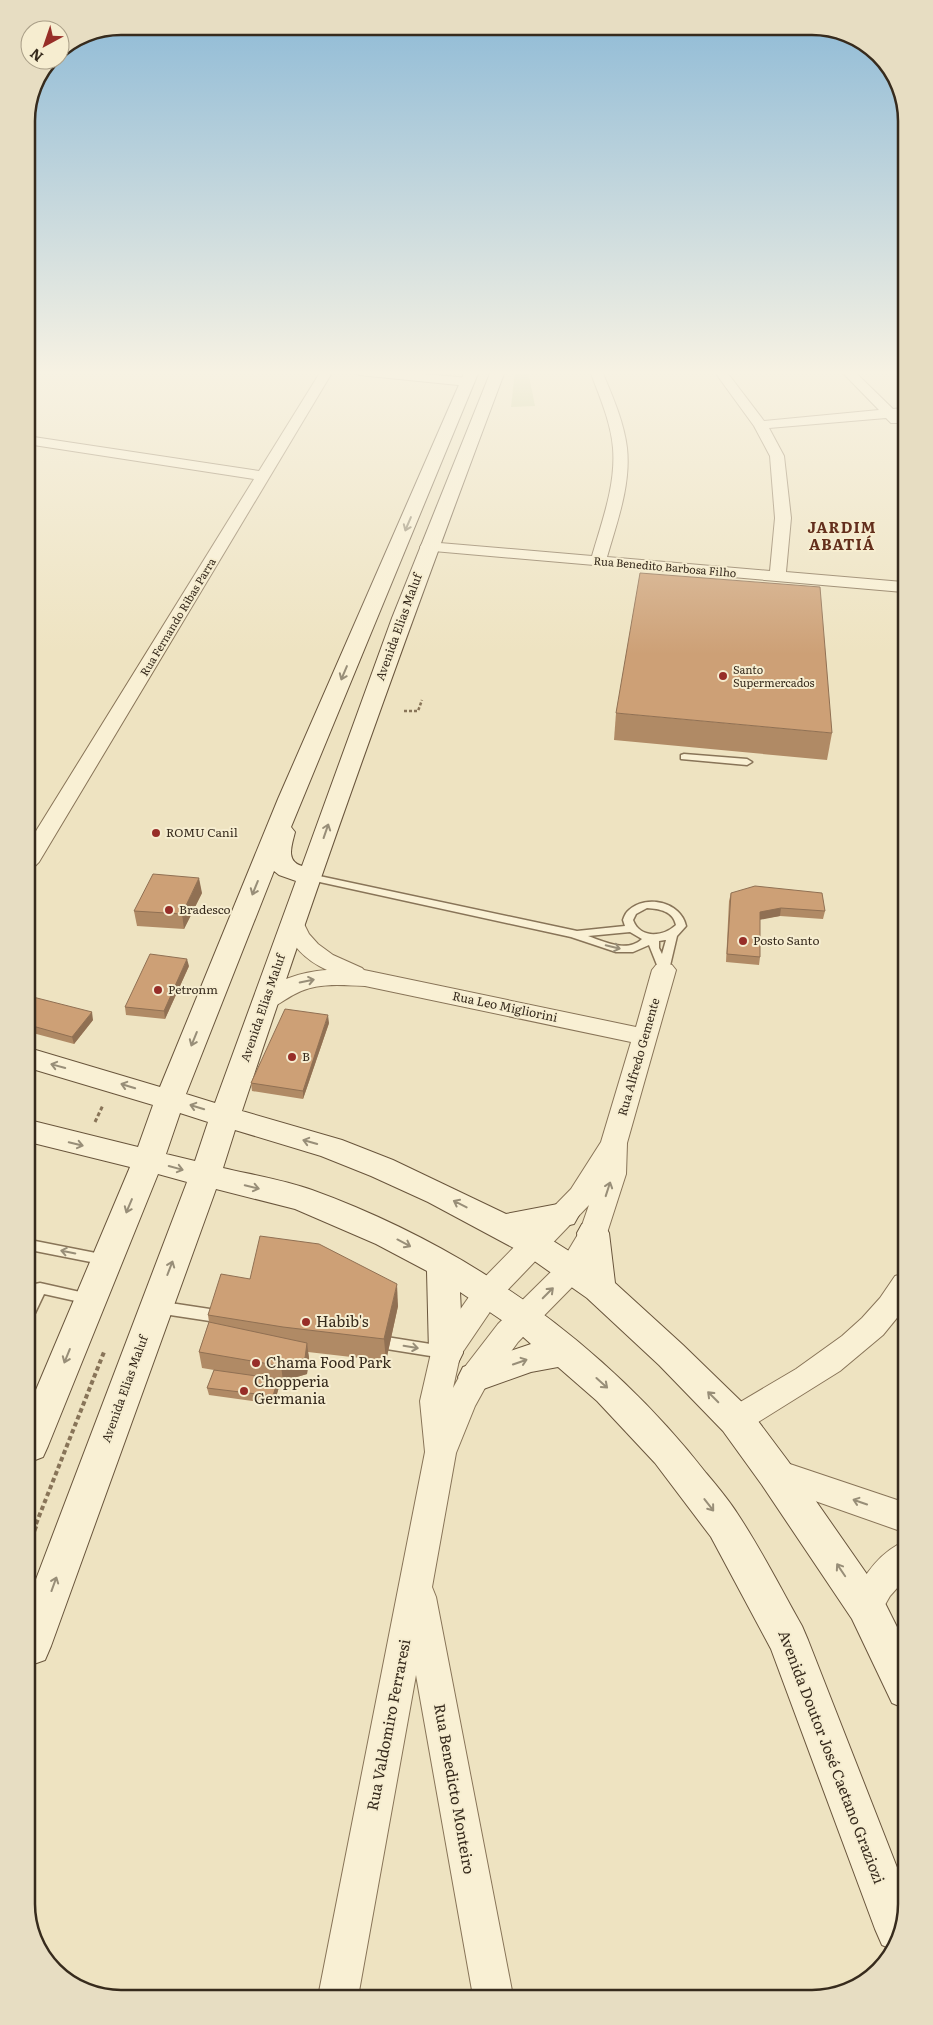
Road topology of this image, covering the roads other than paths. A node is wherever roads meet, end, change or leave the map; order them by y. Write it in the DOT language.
graph roads {
  1 [pos="195,466"];
  2 [pos="270,466"];
  3 [pos="432,466"];
  4 [pos="460,466"];
  5 [pos="620,466"];
  6 [pos="778,466"];
  7 [pos="264,476"];
  8 [pos="428,547"];
  9 [pos="598,561"];
  10 [pos="778,576"];
  11 [pos="898,587"];
  12 [pos="684,757"];
  13 [pos="747,762"];
  14 [pos="290,799"];
  15 [pos="35,851"];
  16 [pos="310,877"];
  17 [pos="293,923"];
  18 [pos="631,929"];
  19 [pos="574,934"];
  20 [pos="672,935"];
  21 [pos="652,938"];
  22 [pos="664,970"];
  23 [pos="365,978"];
  24 [pos="264,1002"];
  25 [pos="644,1037"];
  26 [pos="35,1060"];
  27 [pos="170,1099"];
  28 [pos="225,1116"];
  29 [pos="35,1133"];
  30 [pos="614,1143"];
  31 [pos="148,1160"];
  32 [pos="205,1176"];
  33 [pos="563,1215"];
  34 [pos="503,1227"];
  35 [pos="593,1233"];
  36 [pos="534,1244"];
  37 [pos="35,1245"];
  38 [pos="106,1260"];
  39 [pos="443,1264"];
  40 [pos="586,1279"];
  41 [pos="488,1292"];
  42 [pos="35,1298"];
  43 [pos="898,1298"];
  44 [pos="90,1299"];
  45 [pos="156,1306"];
  46 [pos="524,1316"];
  47 [pos="233,1319"];
  48 [pos="359,1339"];
  49 [pos="566,1351"];
  50 [pos="446,1353"];
  51 [pos="475,1377"];
  52 [pos="736,1420"];
  53 [pos="35,1434"];
  54 [pos="440,1453"];
  55 [pos="775,1473"];
  56 [pos="898,1515"];
  57 [pos="898,1563"];
  58 [pos="416,1582"];
  59 [pos="866,1606"];
  60 [pos="35,1635"];
  61 [pos="898,1672"];
  62 [pos="896,1923"];
  63 [pos="339,1990"];
  64 [pos="492,1990"];
  1 -- 7 [label="street"];
  2 -- 7 [label="street, Rua Fernando Ribas Parra"];
  3 -- 14 [label="main road, one-way"];
  4 -- 8 [label="main road, Avenida Elias Maluf"];
  5 -- 9 [label="street"];
  6 -- 10 [label="street"];
  7 -- 15 [label="street, Rua Fernando Ribas Parra"];
  8 -- 9 [label="street, Rua Benedito Barbosa Filho"];
  16 -- 8 [label="main road, Avenida Elias Maluf, one-way"];
  9 -- 10 [label="street, Rua Benedito Barbosa Filho"];
  10 -- 11 [label="street, Rua Benedito Barbosa Filho"];
  12 -- 13 [label="lane"];
  14 -- 16 [label="main road"];
  14 -- 27 [label="main road, one-way"];
  16 -- 17 [label="main road, Avenida Elias Maluf"];
  16 -- 19 [label="lane"];
  17 -- 23 [label="street, Rua Leo Migliorini"];
  17 -- 24 [label="main road, Avenida Elias Maluf"];
  18 -- 19 [label="lane"];
  18 -- 20 [label="lane"];
  18 -- 21 [label="lane"];
  19 -- 21 [label="lane, one-way"];
  20 -- 21 [label="lane"];
  20 -- 22 [label="lane"];
  21 -- 22 [label="lane"];
  22 -- 25 [label="street, Rua Alfredo Gemente"];
  24 -- 23 [label="street, Rua Leo Migliorini, one-way"];
  23 -- 25 [label="street, Rua Leo Migliorini"];
  24 -- 28 [label="main road, Avenida Elias Maluf"];
  25 -- 30 [label="street, Rua Alfredo Gemente"];
  27 -- 26 [label="main road, one-way"];
  28 -- 27 [label="main road, one-way"];
  27 -- 31 [label="main road"];
  28 -- 32 [label="main road, Avenida Elias Maluf"];
  34 -- 28 [label="main road, one-way"];
  29 -- 31 [label="main road, Avenida Doutor José Caetano Graziozi, one-way"];
  30 -- 33 [label="street, Rua Alfredo Gemente"];
  35 -- 30 [label="street, Rua Alfredo Gemente, one-way"];
  31 -- 32 [label="main road, Avenida Doutor José Caetano Graziozi, one-way"];
  31 -- 38 [label="main road, one-way"];
  32 -- 39 [label="main road, Avenida Doutor José Caetano Graziozi, one-way"];
  45 -- 32 [label="main road, Avenida Elias Maluf, one-way"];
  33 -- 34 [label="main road"];
  33 -- 36 [label="street, Rua Alfredo Gemente"];
  34 -- 36 [label="main road"];
  35 -- 40 [label="main road"];
  36 -- 40 [label="main road"];
  36 -- 41 [label="street"];
  38 -- 37 [label="lane, one-way"];
  38 -- 44 [label="main road"];
  39 -- 41 [label="main road, Avenida Doutor José Caetano Graziozi"];
  39 -- 50 [label="main road"];
  46 -- 40 [label="street, one-way"];
  52 -- 40 [label="main road, one-way"];
  41 -- 46 [label="main road, Avenida Doutor José Caetano Graziozi"];
  41 -- 50 [label="street, Rua Valdomiro Ferraresi"];
  42 -- 44 [label="lane"];
  43 -- 52 [label="street"];
  44 -- 53 [label="main road, one-way"];
  45 -- 47 [label="lane"];
  60 -- 45 [label="main road, Avenida Elias Maluf, one-way"];
  46 -- 49 [label="main road, Avenida Doutor José Caetano Graziozi"];
  46 -- 51 [label="street, Rua Valdomiro Ferraresi"];
  48 -- 50 [label="lane, one-way"];
  51 -- 49 [label="main road, one-way"];
  49 -- 62 [label="main road, Avenida Doutor José Caetano Graziozi, one-way"];
  50 -- 54 [label="street, Rua Valdomiro Ferraresi"];
  51 -- 54 [label="street, Rua Valdomiro Ferraresi"];
  52 -- 55 [label="main road"];
  54 -- 58 [label="street, Rua Valdomiro Ferraresi"];
  56 -- 55 [label="street, one-way"];
  59 -- 55 [label="main road, one-way"];
  57 -- 59 [label="street"];
  58 -- 63 [label="street, Rua Valdomiro Ferraresi"];
  58 -- 64 [label="street, Rua Benedicto Monteiro"];
  59 -- 61 [label="main road"];
}
